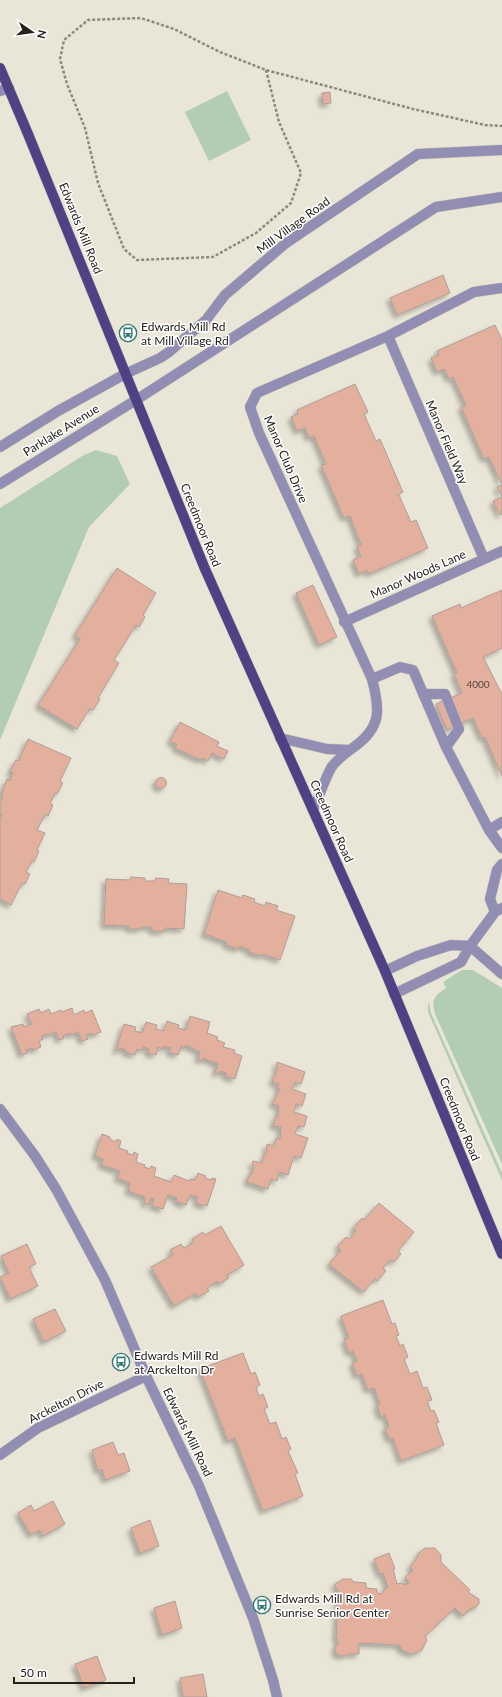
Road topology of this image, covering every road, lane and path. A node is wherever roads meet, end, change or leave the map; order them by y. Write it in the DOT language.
graph roads {
  1 [pos="0,68"];
  2 [pos="266,70"];
  3 [pos="5,90"];
  4 [pos="502,126"];
  5 [pos="502,150"];
  6 [pos="502,196"];
  7 [pos="502,288"];
  8 [pos="388,336"];
  9 [pos="125,374"];
  10 [pos="136,400"];
  11 [pos="0,447"];
  12 [pos="0,484"];
  13 [pos="502,551"];
  14 [pos="484,559"];
  15 [pos="344,622"];
  16 [pos="372,679"];
  17 [pos="423,694"];
  18 [pos="280,738"];
  19 [pos="446,747"];
  20 [pos="348,750"];
  21 [pos="313,810"];
  22 [pos="502,822"];
  23 [pos="489,830"];
  24 [pos="502,848"];
  25 [pos="502,864"];
  26 [pos="498,910"];
  27 [pos="470,946"];
  28 [pos="385,971"];
  29 [pos="502,974"];
  30 [pos="394,994"];
  31 [pos="0,1109"];
  32 [pos="502,1254"];
  33 [pos="146,1376"];
  34 [pos="0,1455"];
  35 [pos="277,1697"];
  1 -- 3 [label="main road, Edwards Mill Road"];
  2 -- 2 [label="path"];
  2 -- 4 [label="path"];
  3 -- 9 [label="main road, Edwards Mill Road"];
  5 -- 9 [label="street, Mill Village Road"];
  6 -- 10 [label="street"];
  7 -- 8 [label="street, Manor Club Drive"];
  8 -- 14 [label="street, Manor Field Way"];
  8 -- 15 [label="street, Manor Club Drive"];
  9 -- 10 [label="main road, Edwards Mill Road"];
  9 -- 11 [label="street, Parklake Avenue"];
  10 -- 12 [label="street, Parklake Avenue"];
  10 -- 18 [label="main road, Creedmoor Road"];
  13 -- 14 [label="street, Manor Woods Lane"];
  14 -- 15 [label="street, Manor Woods Lane"];
  15 -- 16 [label="street, Manor Club Drive"];
  16 -- 17 [label="street"];
  16 -- 20 [label="street, Manor Club Drive"];
  17 -- 19 [label="street"];
  17 -- 19 [label="street"];
  18 -- 20 [label="street"];
  18 -- 21 [label="main road, Creedmoor Road"];
  19 -- 23 [label="street"];
  20 -- 21 [label="street, Manor Club Drive"];
  21 -- 28 [label="main road, Creedmoor Road"];
  22 -- 23 [label="street"];
  23 -- 24 [label="street"];
  25 -- 26 [label="street"];
  26 -- 27 [label="street"];
  27 -- 28 [label="street"];
  27 -- 29 [label="street"];
  27 -- 30 [label="street"];
  28 -- 30 [label="main road, Creedmoor Road"];
  30 -- 32 [label="main road, Creedmoor Road"];
  31 -- 33 [label="street, Edwards Mill Road"];
  33 -- 34 [label="street, Arckelton Drive"];
  33 -- 35 [label="street, Edwards Mill Road"];
}
